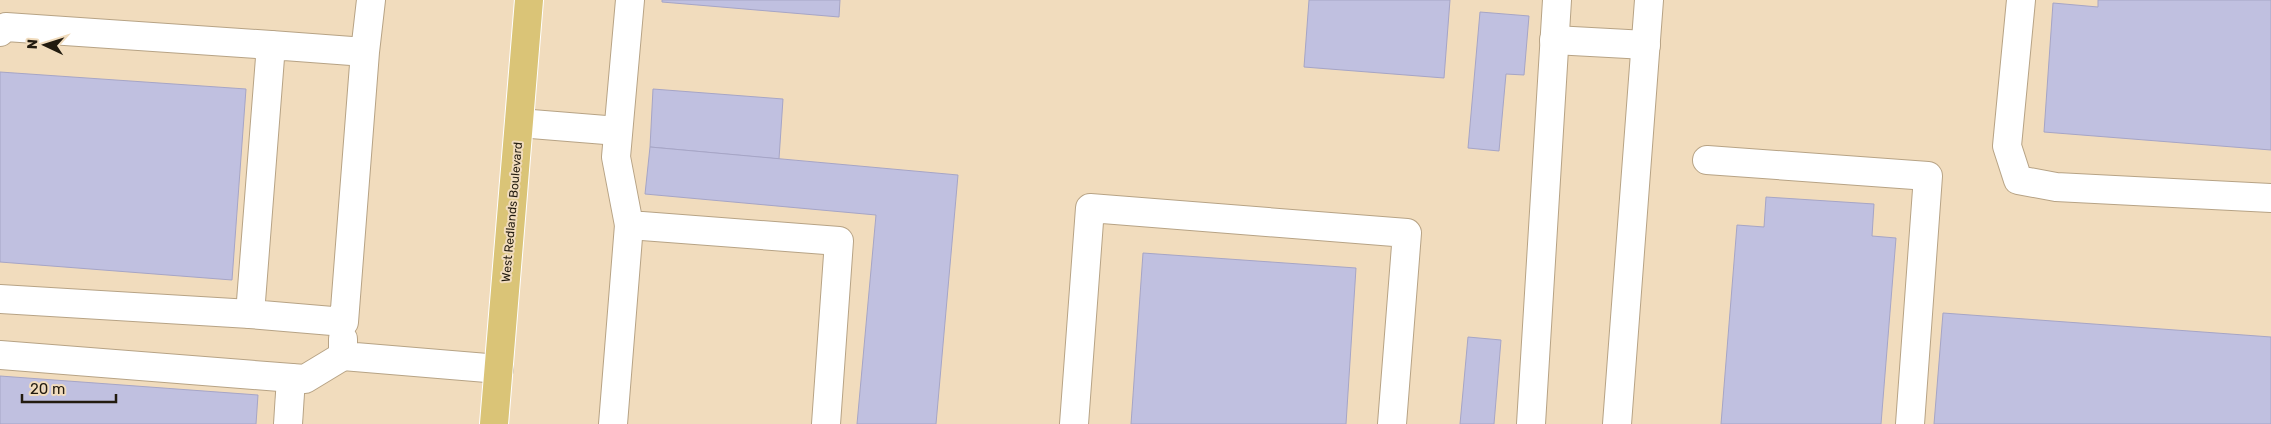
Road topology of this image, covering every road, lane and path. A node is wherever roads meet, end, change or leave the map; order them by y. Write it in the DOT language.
graph roads {
  1 [pos="371,0"];
  2 [pos="530,0"];
  3 [pos="630,0"];
  4 [pos="1557,0"];
  5 [pos="1649,0"];
  6 [pos="2021,0"];
  7 [pos="0,32"];
  8 [pos="1554,40"];
  9 [pos="271,45"];
  10 [pos="1646,45"];
  11 [pos="365,52"];
  12 [pos="519,123"];
  13 [pos="618,131"];
  14 [pos="1707,160"];
  15 [pos="2271,198"];
  16 [pos="629,224"];
  17 [pos="0,299"];
  18 [pos="250,314"];
  19 [pos="344,322"];
  20 [pos="0,355"];
  21 [pos="343,356"];
  22 [pos="499,368"];
  23 [pos="291,378"];
  24 [pos="288,424"];
  25 [pos="494,424"];
  26 [pos="614,424"];
  27 [pos="826,424"];
  28 [pos="1074,424"];
  29 [pos="1392,424"];
  30 [pos="1531,424"];
  31 [pos="1617,424"];
  32 [pos="1910,424"];
  1 -- 11 [label="lane"];
  2 -- 12 [label="main road, West Redlands Boulevard"];
  3 -- 13 [label="lane"];
  4 -- 8 [label="lane"];
  5 -- 10 [label="lane"];
  6 -- 15 [label="lane"];
  7 -- 9 [label="lane"];
  8 -- 10 [label="lane"];
  8 -- 30 [label="lane"];
  9 -- 11 [label="lane"];
  9 -- 18 [label="lane"];
  10 -- 31 [label="lane"];
  11 -- 19 [label="lane"];
  12 -- 13 [label="lane"];
  12 -- 22 [label="main road, West Redlands Boulevard"];
  13 -- 16 [label="lane"];
  14 -- 32 [label="lane"];
  16 -- 26 [label="lane"];
  16 -- 27 [label="lane"];
  17 -- 18 [label="lane"];
  18 -- 19 [label="lane"];
  19 -- 21 [label="lane"];
  20 -- 23 [label="lane"];
  21 -- 22 [label="lane"];
  21 -- 23 [label="lane"];
  22 -- 25 [label="main road, West Redlands Boulevard"];
  23 -- 24 [label="lane"];
  28 -- 29 [label="lane"];
}
